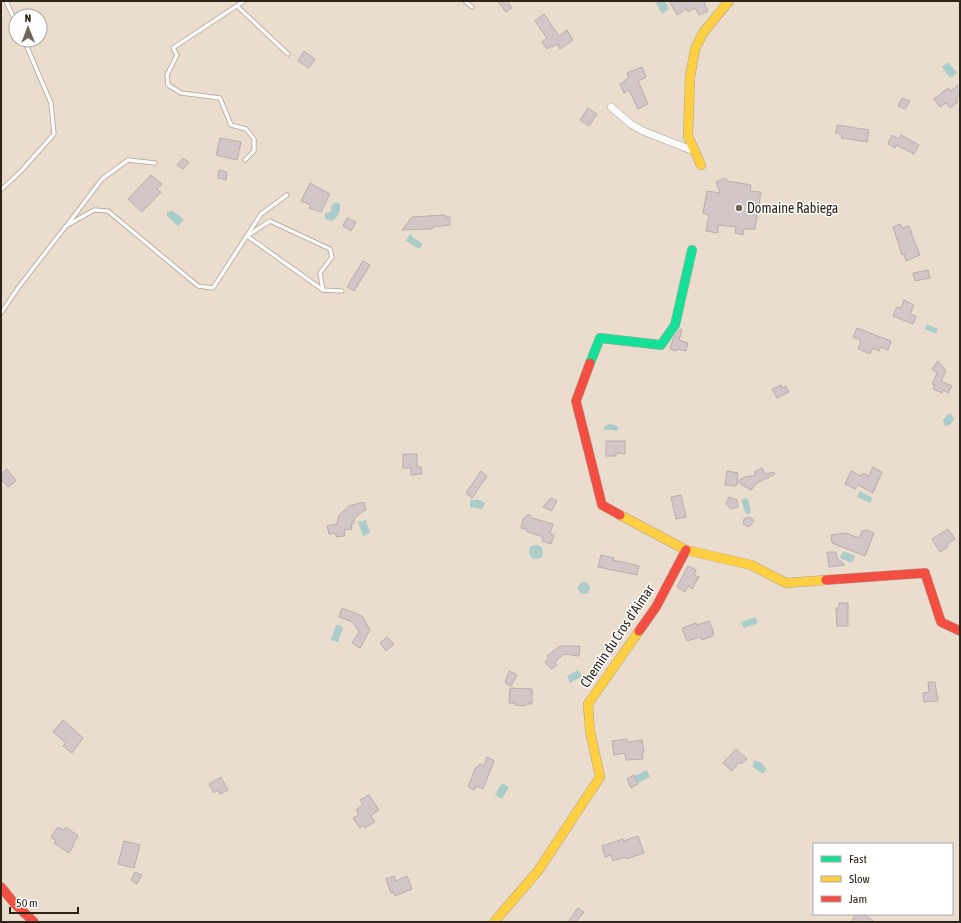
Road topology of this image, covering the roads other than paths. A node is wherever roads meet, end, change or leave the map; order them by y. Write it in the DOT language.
graph roads {
  1 [pos="244,1"];
  2 [pos="465,1"];
  3 [pos="729,1"];
  4 [pos="237,6"];
  5 [pos="472,8"];
  6 [pos="27,48"];
  7 [pos="288,54"];
  8 [pos="611,107"];
  9 [pos="694,151"];
  10 [pos="245,160"];
  11 [pos="155,163"];
  12 [pos="701,165"];
  13 [pos="1,190"];
  14 [pos="287,195"];
  15 [pos="66,226"];
  16 [pos="247,236"];
  17 [pos="692,250"];
  18 [pos="323,290"];
  19 [pos="342,291"];
  20 [pos="1,313"];
  21 [pos="686,550"];
  22 [pos="960,631"];
  23 [pos="1,887"];
  24 [pos="34,922"];
  25 [pos="494,922"];
  1 -- 4 [label="lane"];
  2 -- 5 [label="lane"];
  3 -- 9 [label="street"];
  4 -- 7 [label="lane"];
  4 -- 10 [label="lane"];
  6 -- 13 [label="lane"];
  8 -- 9 [label="street"];
  9 -- 12 [label="street"];
  11 -- 15 [label="lane"];
  14 -- 16 [label="lane"];
  15 -- 16 [label="lane"];
  15 -- 20 [label="lane"];
  16 -- 18 [label="lane"];
  16 -- 18 [label="lane"];
  17 -- 21 [label="street"];
  18 -- 19 [label="lane"];
  21 -- 22 [label="street"];
  21 -- 25 [label="street, Chemin du Cros d'Aimar"];
  23 -- 24 [label="street"];
}
